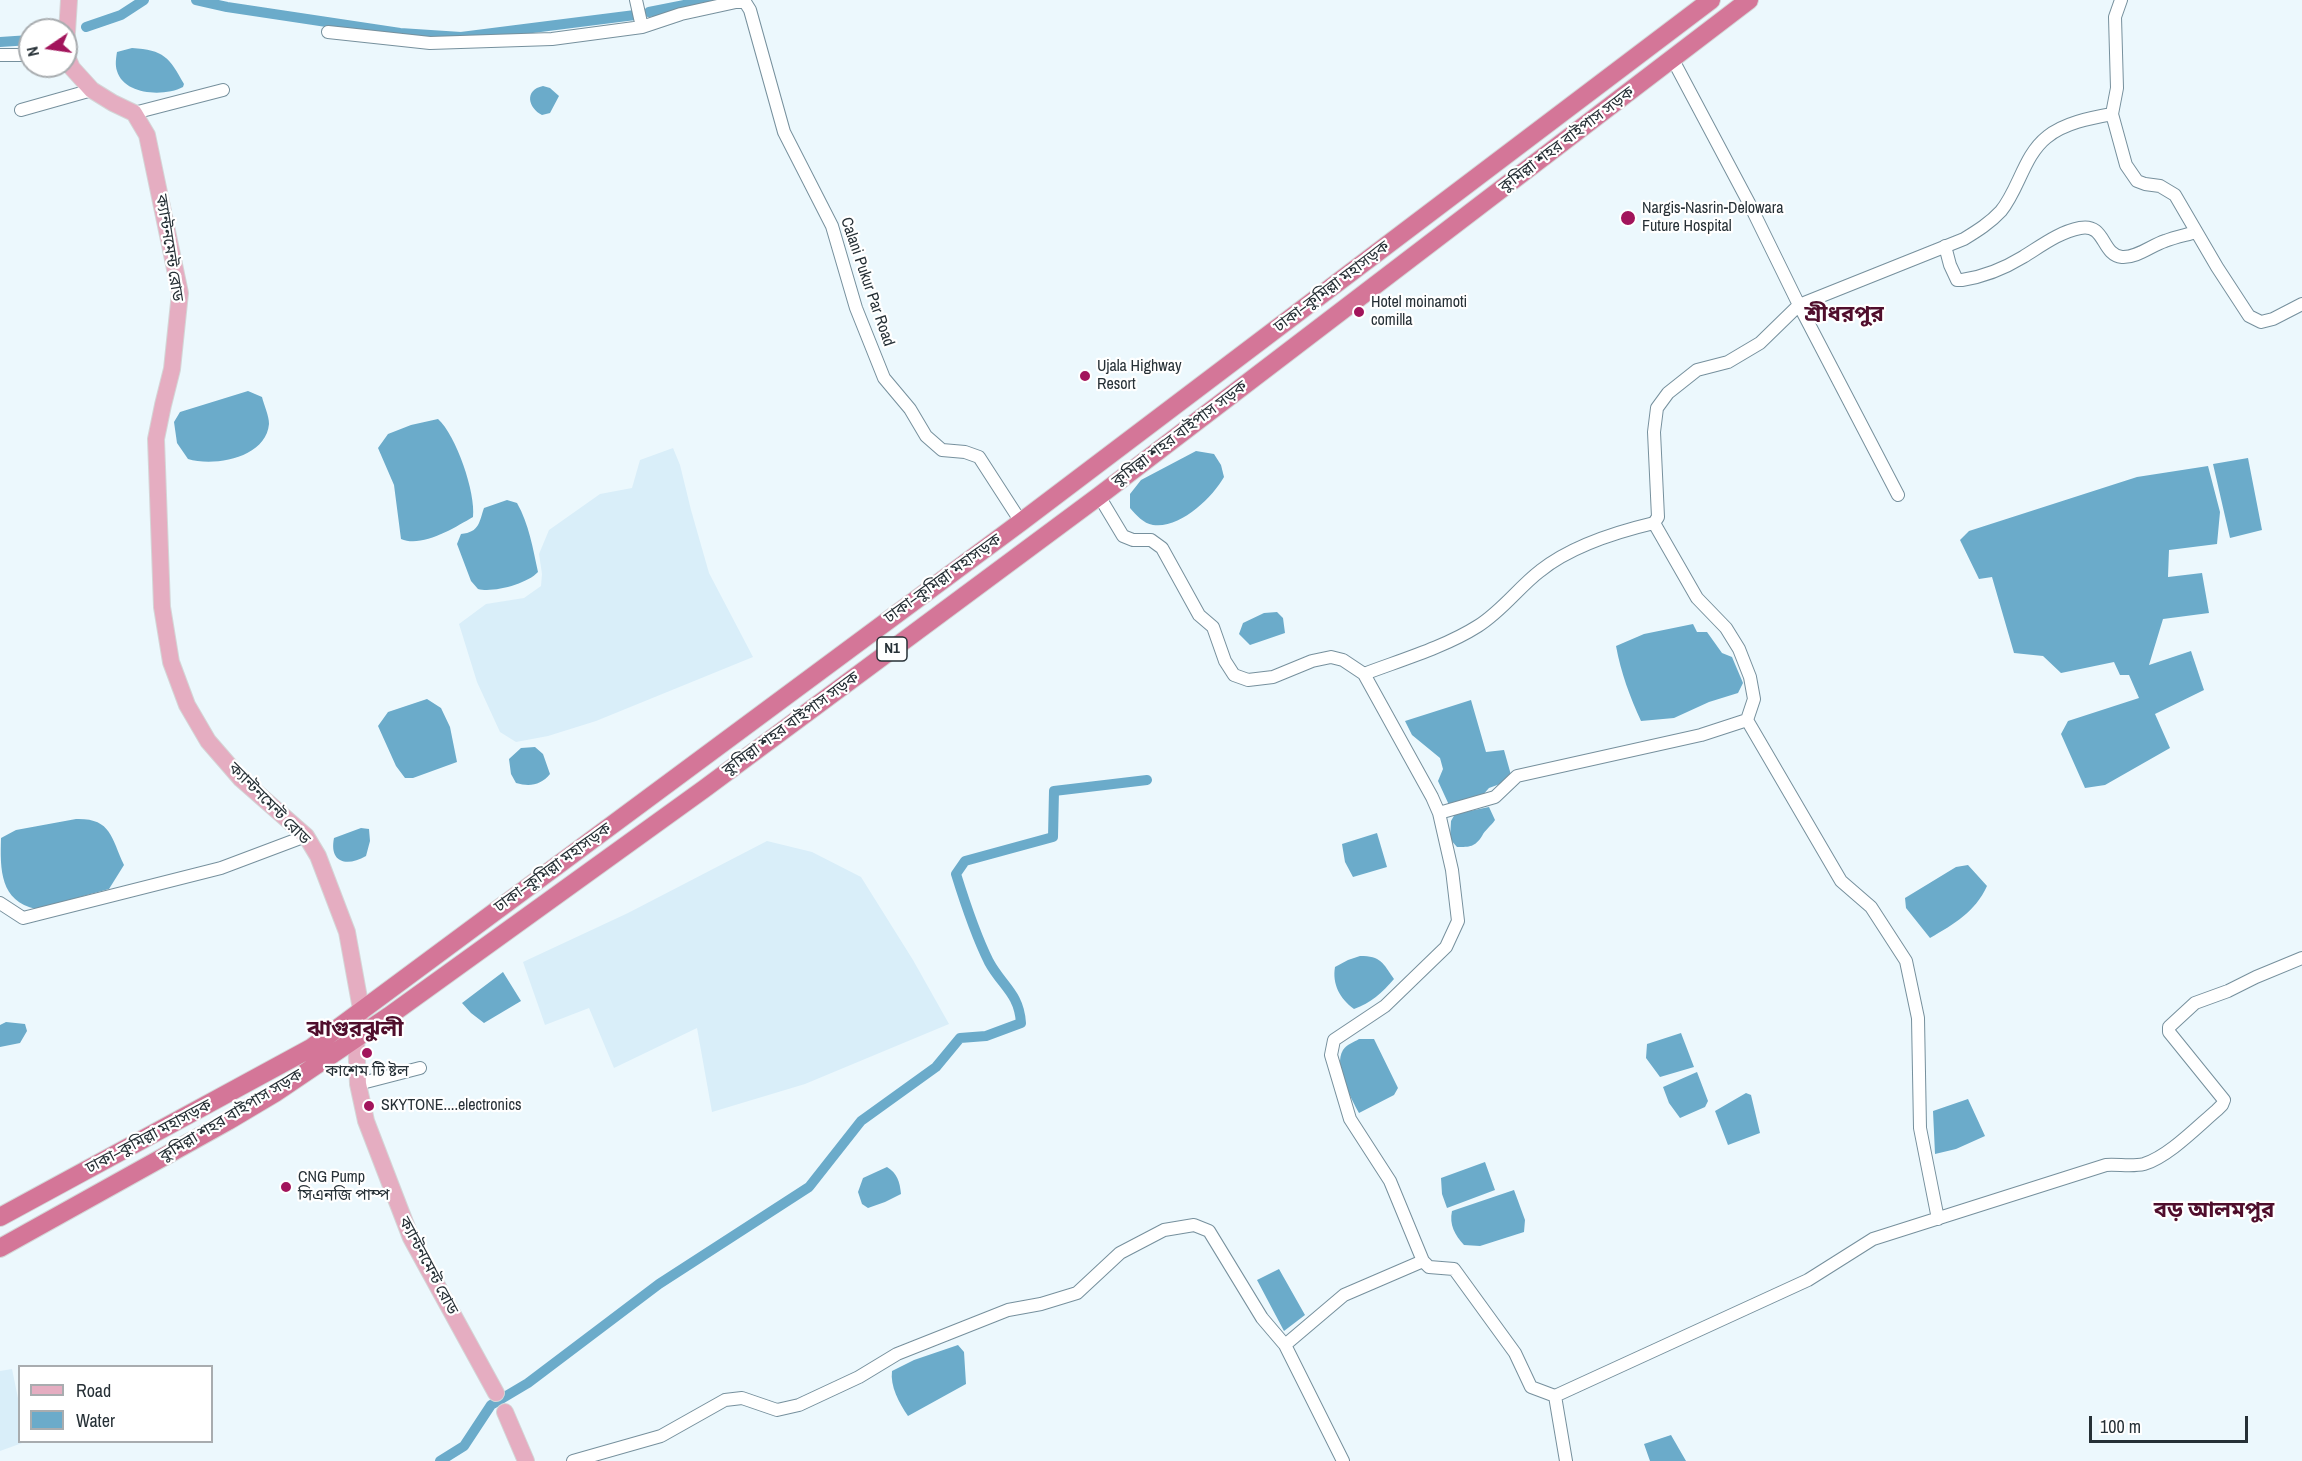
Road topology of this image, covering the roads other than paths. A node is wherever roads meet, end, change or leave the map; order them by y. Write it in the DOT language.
graph roads {
  1 [pos="69,0"];
  2 [pos="636,0"];
  3 [pos="1711,0"];
  4 [pos="1749,0"];
  5 [pos="2121,0"];
  6 [pos="68,18"];
  7 [pos="642,27"];
  8 [pos="328,32"];
  9 [pos="0,55"];
  10 [pos="18,55"];
  11 [pos="1673,60"];
  12 [pos="78,75"];
  13 [pos="92,90"];
  14 [pos="223,90"];
  15 [pos="21,110"];
  16 [pos="134,113"];
  17 [pos="2112,114"];
  18 [pos="2196,232"];
  19 [pos="1945,246"];
  20 [pos="2302,304"];
  21 [pos="1799,305"];
  22 [pos="1898,495"];
  23 [pos="1100,496"];
  24 [pos="1021,522"];
  25 [pos="1654,523"];
  26 [pos="1364,674"];
  27 [pos="1747,720"];
  28 [pos="1439,813"];
  29 [pos="306,836"];
  30 [pos="0,903"];
  31 [pos="2301,959"];
  32 [pos="361,1009"];
  33 [pos="356,1038"];
  34 [pos="420,1068"];
  35 [pos="358,1084"];
  36 [pos="0,1217"];
  37 [pos="1938,1219"];
  38 [pos="0,1248"];
  39 [pos="1423,1261"];
  40 [pos="1286,1346"];
  41 [pos="496,1393"];
  42 [pos="1555,1396"];
  43 [pos="505,1412"];
  44 [pos="526,1461"];
  45 [pos="573,1461"];
  46 [pos="1343,1461"];
  47 [pos="1566,1461"];
  1 -- 6 [label="main road"];
  2 -- 7 [label="street"];
  3 -- 24 [label="highway, ঢাকা–কুমিল্লা মহাসড়ক / N1"];
  4 -- 11 [label="highway, কুমিল্লা শহর বাইপাস সড়ক / N1"];
  5 -- 17 [label="street"];
  7 -- 8 [label="street"];
  7 -- 24 [label="street, Calani Pukur Par Road"];
  9 -- 10 [label="street"];
  11 -- 21 [label="street"];
  11 -- 23 [label="highway, কুমিল্লা শহর বাইপাস সড়ক / N1"];
  12 -- 13 [label="main road"];
  13 -- 15 [label="street"];
  13 -- 16 [label="main road"];
  14 -- 16 [label="street"];
  16 -- 29 [label="main road, ক্যান্টনমেন্ট রোড"];
  17 -- 18 [label="street"];
  17 -- 19 [label="street"];
  18 -- 19 [label="street"];
  18 -- 20 [label="street"];
  19 -- 21 [label="street"];
  21 -- 22 [label="street"];
  21 -- 25 [label="street"];
  23 -- 26 [label="street"];
  23 -- 33 [label="highway, কুমিল্লা শহর বাইপাস সড়ক / N1"];
  24 -- 32 [label="highway, ঢাকা–কুমিল্লা মহাসড়ক / N1"];
  25 -- 26 [label="street"];
  25 -- 27 [label="street"];
  26 -- 28 [label="street"];
  27 -- 28 [label="street"];
  27 -- 37 [label="street"];
  28 -- 39 [label="street"];
  29 -- 30 [label="street"];
  29 -- 32 [label="main road, ক্যান্টনমেন্ট রোড"];
  31 -- 37 [label="street"];
  32 -- 33 [label="main road, ক্যান্টনমেন্ট রোড"];
  32 -- 36 [label="highway, ঢাকা–কুমিল্লা মহাসড়ক / N1"];
  33 -- 35 [label="main road, ক্যান্টনমেন্ট রোড"];
  33 -- 38 [label="highway, কুমিল্লা শহর বাইপাস সড়ক / N1"];
  34 -- 35 [label="street"];
  35 -- 41 [label="main road, ক্যান্টনমেন্ট রোড"];
  37 -- 42 [label="street"];
  39 -- 40 [label="street"];
  39 -- 42 [label="street"];
  40 -- 45 [label="street"];
  40 -- 46 [label="street"];
  42 -- 47 [label="street"];
  43 -- 44 [label="main road"];
}
